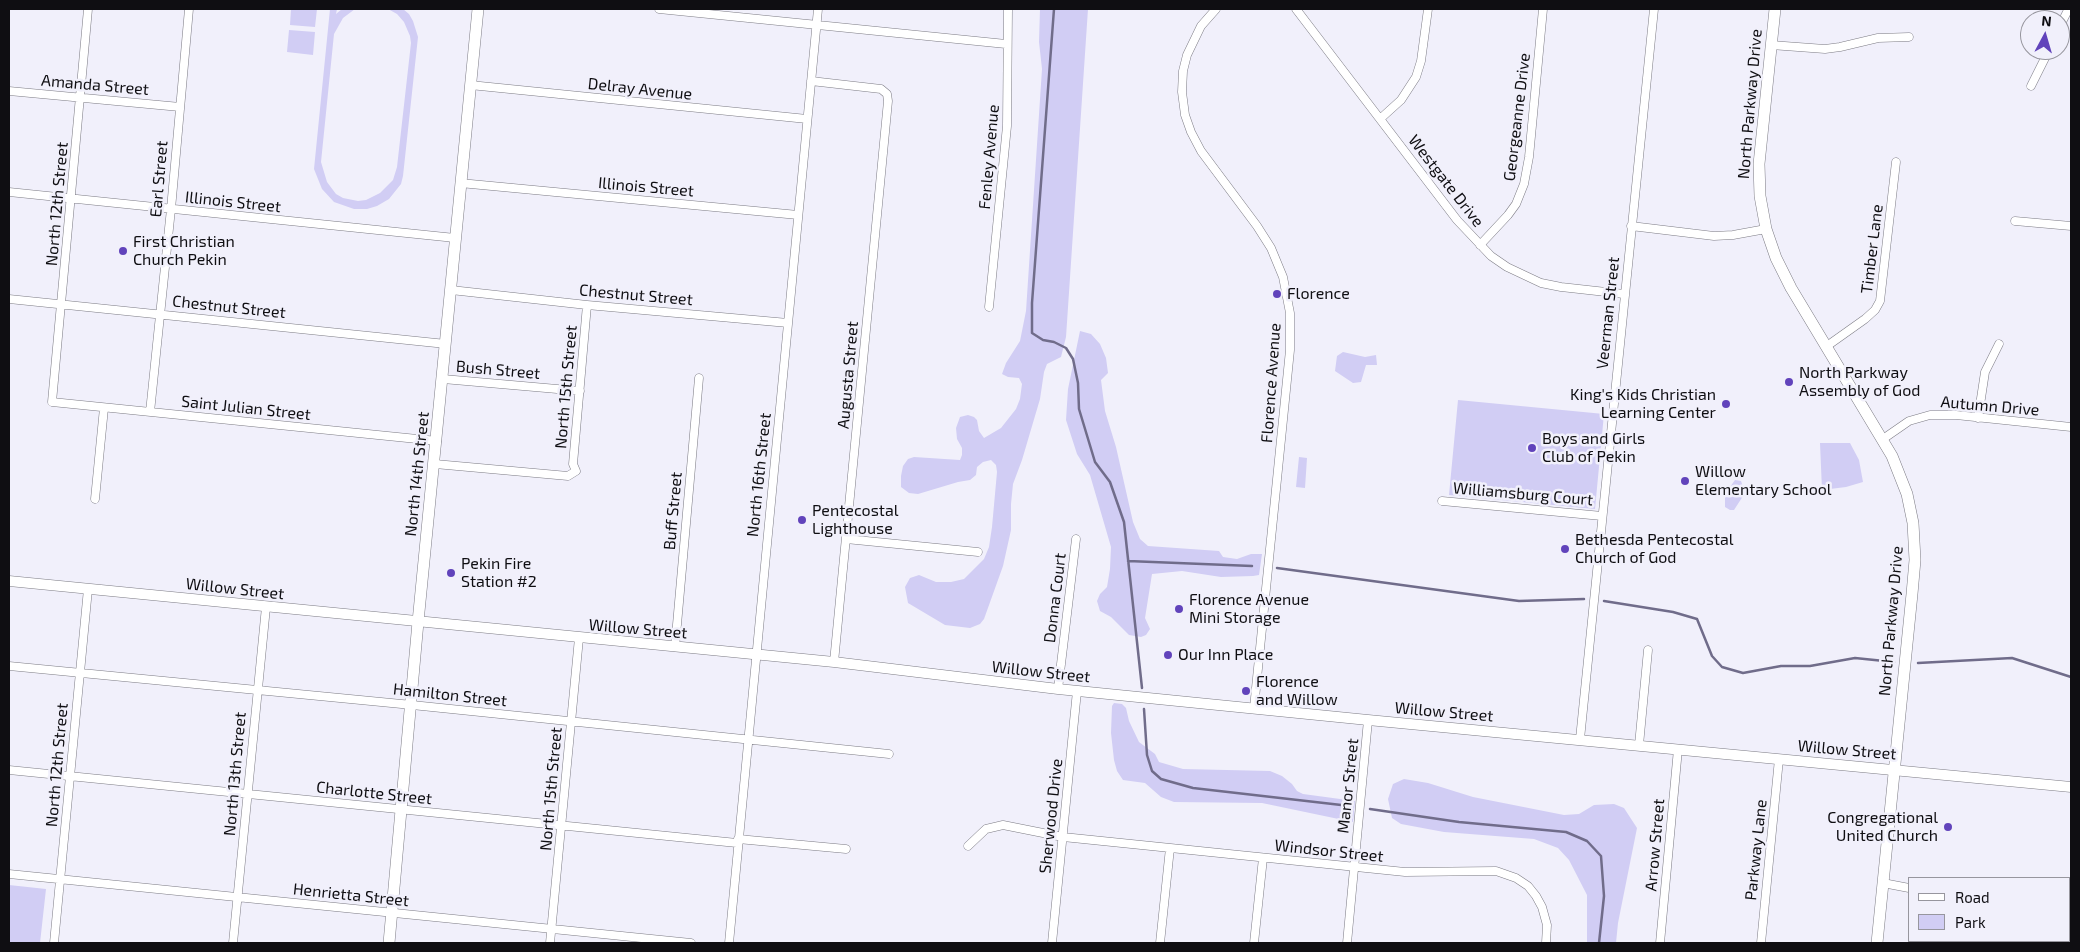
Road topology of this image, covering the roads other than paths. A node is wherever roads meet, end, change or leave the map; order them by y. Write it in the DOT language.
graph roads {
  1 [pos="88,9"];
  2 [pos="189,9"];
  3 [pos="478,9"];
  4 [pos="659,9"];
  5 [pos="818,9"];
  6 [pos="1008,9"];
  7 [pos="1216,9"];
  8 [pos="1296,9"];
  9 [pos="1428,9"];
  10 [pos="1543,9"];
  11 [pos="1654,9"];
  12 [pos="1775,9"];
  13 [pos="816,25"];
  14 [pos="1909,37"];
  15 [pos="1006,44"];
  16 [pos="1771,45"];
  17 [pos="2043,60"];
  18 [pos="811,81"];
  19 [pos="470,86"];
  20 [pos="2031,86"];
  21 [pos="9,91"];
  22 [pos="80,98"];
  23 [pos="180,107"];
  24 [pos="807,119"];
  25 [pos="1380,119"];
  26 [pos="1896,162"];
  27 [pos="460,183"];
  28 [pos="9,192"];
  29 [pos="71,198"];
  30 [pos="171,209"];
  31 [pos="798,215"];
  32 [pos="2016,221"];
  33 [pos="1631,226"];
  34 [pos="2071,226"];
  35 [pos="1766,229"];
  36 [pos="456,238"];
  37 [pos="1480,245"];
  38 [pos="451,290"];
  39 [pos="1624,294"];
  40 [pos="9,299"];
  41 [pos="62,304"];
  42 [pos="587,305"];
  43 [pos="989,307"];
  44 [pos="160,314"];
  45 [pos="788,323"];
  46 [pos="446,344"];
  47 [pos="1999,344"];
  48 [pos="1827,346"];
  49 [pos="699,378"];
  50 [pos="443,379"];
  51 [pos="580,391"];
  52 [pos="52,402"];
  53 [pos="104,408"];
  54 [pos="150,412"];
  55 [pos="1978,418"];
  56 [pos="2071,427"];
  57 [pos="1883,439"];
  58 [pos="437,441"];
  59 [pos="435,464"];
  60 [pos="95,499"];
  61 [pos="1442,501"];
  62 [pos="1602,516"];
  63 [pos="846,539"];
  64 [pos="1076,540"];
  65 [pos="978,552"];
  66 [pos="9,581"];
  67 [pos="88,589"];
  68 [pos="266,607"];
  69 [pos="418,622"];
  70 [pos="579,638"];
  71 [pos="675,647"];
  72 [pos="1648,650"];
  73 [pos="756,655"];
  74 [pos="834,662"];
  75 [pos="9,666"];
  76 [pos="80,673"];
  77 [pos="1058,689"];
  78 [pos="257,690"];
  79 [pos="1077,691"];
  80 [pos="412,705"];
  81 [pos="1254,708"];
  82 [pos="1368,720"];
  83 [pos="571,722"];
  84 [pos="748,739"];
  85 [pos="1580,739"];
  86 [pos="1639,745"];
  87 [pos="1678,749"];
  88 [pos="889,754"];
  89 [pos="1779,759"];
  90 [pos="1895,769"];
  91 [pos="9,770"];
  92 [pos="71,775"];
  93 [pos="2071,787"];
  94 [pos="247,794"];
  95 [pos="402,810"];
  96 [pos="561,826"];
  97 [pos="1063,837"];
  98 [pos="738,841"];
  99 [pos="968,846"];
  100 [pos="1170,848"];
  101 [pos="846,850"];
  102 [pos="1263,858"];
  103 [pos="1354,867"];
  104 [pos="9,874"];
  105 [pos="60,879"];
  106 [pos="1883,883"];
  107 [pos="1908,888"];
  108 [pos="237,898"];
  109 [pos="392,914"];
  110 [pos="551,929"];
  111 [pos="54,943"];
  112 [pos="233,943"];
  113 [pos="389,943"];
  114 [pos="550,943"];
  115 [pos="691,943"];
  116 [pos="729,943"];
  117 [pos="1052,943"];
  118 [pos="1160,943"];
  119 [pos="1254,943"];
  120 [pos="1347,943"];
  121 [pos="1546,943"];
  122 [pos="1660,943"];
  123 [pos="1760,943"];
  124 [pos="1877,943"];
  1 -- 22 [label="street, North 12th Street"];
  2 -- 23 [label="street, Earl Street"];
  3 -- 19 [label="main road, North 14th Street"];
  4 -- 13 [label="street"];
  5 -- 13 [label="street, North 16th Street"];
  6 -- 15 [label="street, Fenley Avenue"];
  7 -- 81 [label="street, Florence Avenue"];
  8 -- 25 [label="street, Westgate Drive"];
  9 -- 25 [label="street"];
  10 -- 37 [label="street, Georgeanne Drive"];
  11 -- 33 [label="street, Veerman Street"];
  12 -- 16 [label="main road, North Parkway Drive"];
  13 -- 15 [label="street"];
  13 -- 18 [label="street, North 16th Street"];
  14 -- 16 [label="street"];
  15 -- 43 [label="street, Fenley Avenue"];
  16 -- 35 [label="main road, North Parkway Drive"];
  17 -- 20 [label="street"];
  18 -- 24 [label="street, North 16th Street"];
  18 -- 63 [label="street, Augusta Street"];
  19 -- 24 [label="street, Delray Avenue"];
  19 -- 27 [label="main road, North 14th Street"];
  21 -- 22 [label="street, Amanda Street"];
  22 -- 23 [label="street, Amanda Street"];
  22 -- 29 [label="street, North 12th Street"];
  23 -- 30 [label="street, Earl Street"];
  24 -- 31 [label="street, North 16th Street"];
  25 -- 37 [label="street, Westgate Drive"];
  26 -- 48 [label="street, Timber Lane"];
  27 -- 31 [label="street, Illinois Street"];
  27 -- 36 [label="main road, North 14th Street"];
  28 -- 29 [label="street, Illinois Street"];
  29 -- 30 [label="street, Illinois Street"];
  29 -- 41 [label="street, North 12th Street"];
  30 -- 36 [label="street, Illinois Street"];
  30 -- 44 [label="street, Earl Street"];
  31 -- 45 [label="street, North 16th Street"];
  32 -- 34 [label="street"];
  33 -- 35 [label="street"];
  33 -- 39 [label="street, Veerman Street"];
  35 -- 48 [label="main road, North Parkway Drive"];
  36 -- 38 [label="main road, North 14th Street"];
  37 -- 39 [label="street, Westgate Drive"];
  38 -- 42 [label="street, Chestnut Street"];
  38 -- 46 [label="main road, North 14th Street"];
  39 -- 62 [label="street, Veerman Street"];
  40 -- 41 [label="street, Chestnut Street"];
  41 -- 44 [label="street, Chestnut Street"];
  41 -- 52 [label="street, North 12th Street"];
  42 -- 45 [label="street, Chestnut Street"];
  42 -- 51 [label="street, North 15th Street"];
  44 -- 46 [label="street, Chestnut Street"];
  44 -- 54 [label="street, Earl Street"];
  45 -- 73 [label="street, North 16th Street"];
  46 -- 50 [label="main road, North 14th Street"];
  47 -- 55 [label="street"];
  48 -- 57 [label="main road, North Parkway Drive"];
  49 -- 71 [label="street, Buff Street"];
  50 -- 51 [label="street, Bush Street"];
  50 -- 58 [label="main road, North 14th Street"];
  51 -- 59 [label="street, North 15th Street"];
  52 -- 53 [label="street, Saint Julian Street"];
  53 -- 54 [label="street, Saint Julian Street"];
  53 -- 60 [label="street"];
  54 -- 58 [label="street, Saint Julian Street"];
  55 -- 56 [label="street, Autumn Drive"];
  55 -- 57 [label="street, Autumn Drive"];
  57 -- 90 [label="main road, North Parkway Drive"];
  58 -- 59 [label="main road, North 14th Street"];
  59 -- 69 [label="main road, North 14th Street"];
  61 -- 62 [label="street, Williamsburg Court"];
  62 -- 85 [label="street, Veerman Street"];
  63 -- 65 [label="street"];
  63 -- 74 [label="street, Augusta Street"];
  64 -- 77 [label="street, Donna Court"];
  66 -- 67 [label="street, Willow Street"];
  67 -- 68 [label="street, Willow Street"];
  67 -- 76 [label="street, North 12th Street"];
  68 -- 69 [label="street, Willow Street"];
  68 -- 78 [label="street, North 13th Street"];
  69 -- 70 [label="street, Willow Street"];
  69 -- 80 [label="main road, North 14th Street"];
  70 -- 71 [label="street, Willow Street"];
  70 -- 83 [label="street, North 15th Street"];
  71 -- 73 [label="street, Willow Street"];
  72 -- 86 [label="street"];
  73 -- 74 [label="street, Willow Street"];
  73 -- 84 [label="street, North 16th Street"];
  74 -- 77 [label="street, Willow Street"];
  75 -- 76 [label="street, Hamilton Street"];
  76 -- 78 [label="street, Hamilton Street"];
  76 -- 92 [label="street, North 12th Street"];
  77 -- 79 [label="street, Willow Street"];
  78 -- 80 [label="street, Hamilton Street"];
  78 -- 94 [label="street, North 13th Street"];
  79 -- 81 [label="street, Willow Street"];
  79 -- 97 [label="street, Sherwood Drive"];
  80 -- 83 [label="street, Hamilton Street"];
  80 -- 95 [label="main road, North 14th Street"];
  81 -- 82 [label="street, Willow Street"];
  82 -- 85 [label="street, Willow Street"];
  82 -- 103 [label="street, Manor Street"];
  83 -- 84 [label="street, Hamilton Street"];
  83 -- 96 [label="street, North 15th Street"];
  84 -- 88 [label="street, Hamilton Street"];
  84 -- 98 [label="street, North 16th Street"];
  85 -- 86 [label="street, Willow Street"];
  86 -- 87 [label="street, Willow Street"];
  87 -- 89 [label="street, Willow Street"];
  87 -- 122 [label="street, Arrow Street"];
  89 -- 90 [label="street, Willow Street"];
  89 -- 123 [label="street, Parkway Lane"];
  90 -- 93 [label="street, Willow Street"];
  90 -- 106 [label="main road, North Parkway Drive"];
  91 -- 92 [label="street, Charlotte Street"];
  92 -- 94 [label="street, Charlotte Street"];
  92 -- 105 [label="street, North 12th Street"];
  94 -- 95 [label="street, Charlotte Street"];
  94 -- 108 [label="street, North 13th Street"];
  95 -- 96 [label="street, Charlotte Street"];
  95 -- 109 [label="main road, North 14th Street"];
  96 -- 98 [label="street, Charlotte Street"];
  96 -- 110 [label="street, North 15th Street"];
  97 -- 99 [label="street, Windsor Street"];
  97 -- 100 [label="street, Windsor Street"];
  97 -- 117 [label="street, Sherwood Drive"];
  98 -- 101 [label="street, Charlotte Street"];
  98 -- 116 [label="street, North 16th Street"];
  100 -- 102 [label="street, Windsor Street"];
  100 -- 118 [label="street"];
  102 -- 103 [label="street, Windsor Street"];
  102 -- 119 [label="street"];
  103 -- 120 [label="street, Manor Street"];
  103 -- 121 [label="street, Windsor Street"];
  104 -- 105 [label="street, Henrietta Street"];
  105 -- 108 [label="street, Henrietta Street"];
  105 -- 111 [label="street, North 12th Street"];
  106 -- 107 [label="street"];
  106 -- 124 [label="main road, North Parkway Drive"];
  108 -- 109 [label="street, Henrietta Street"];
  108 -- 112 [label="street, North 13th Street"];
  109 -- 110 [label="street, Henrietta Street"];
  109 -- 113 [label="main road, North 14th Street"];
  110 -- 114 [label="street, North 15th Street"];
  110 -- 115 [label="street, Henrietta Street"];
}
